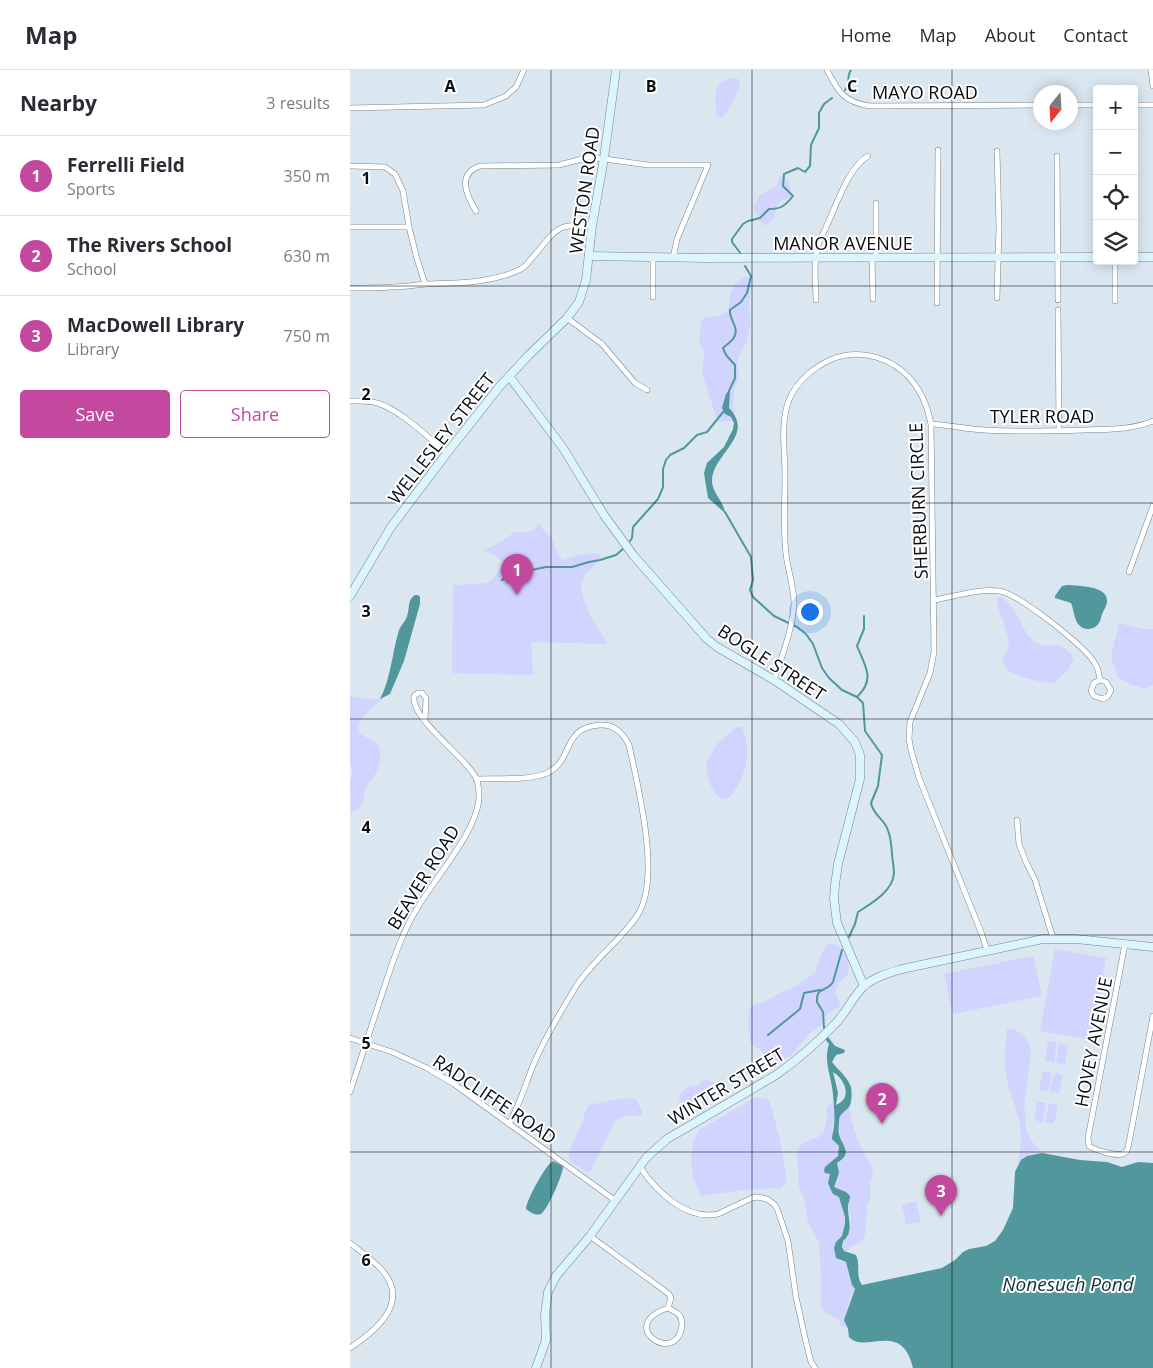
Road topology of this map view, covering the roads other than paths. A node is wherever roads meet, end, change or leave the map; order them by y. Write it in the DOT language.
graph roads {
  1 [pos="524,70"];
  2 [pos="616,70"];
  3 [pos="827,70"];
  4 [pos="1151,70"];
  5 [pos="1153,86"];
  6 [pos="1153,104"];
  7 [pos="1033,105"];
  8 [pos="1078,105"];
  9 [pos="1093,105"];
  10 [pos="1138,106"];
  11 [pos="350,108"];
  12 [pos="938,150"];
  13 [pos="997,151"];
  14 [pos="868,156"];
  15 [pos="1056,156"];
  16 [pos="604,158"];
  17 [pos="350,166"];
  18 [pos="876,203"];
  19 [pos="476,211"];
  20 [pos="592,226"];
  21 [pos="350,227"];
  22 [pos="409,227"];
  23 [pos="589,256"];
  24 [pos="874,257"];
  25 [pos="998,257"];
  26 [pos="1058,257"];
  27 [pos="1093,257"];
  28 [pos="1138,257"];
  29 [pos="1153,257"];
  30 [pos="653,258"];
  31 [pos="673,258"];
  32 [pos="816,258"];
  33 [pos="936,258"];
  34 [pos="1115,265"];
  35 [pos="425,284"];
  36 [pos="350,288"];
  37 [pos="653,297"];
  38 [pos="873,298"];
  39 [pos="997,298"];
  40 [pos="816,300"];
  41 [pos="1058,300"];
  42 [pos="1115,301"];
  43 [pos="937,303"];
  44 [pos="1058,310"];
  45 [pos="570,315"];
  46 [pos="509,376"];
  47 [pos="647,390"];
  48 [pos="350,401"];
  49 [pos="1153,421"];
  50 [pos="931,424"];
  51 [pos="1060,430"];
  52 [pos="447,453"];
  53 [pos="1153,506"];
  54 [pos="1129,572"];
  55 [pos="350,596"];
  56 [pos="934,600"];
  57 [pos="774,680"];
  58 [pos="1100,680"];
  59 [pos="425,720"];
  60 [pos="476,779"];
  61 [pos="1017,820"];
  62 [pos="1053,938"];
  63 [pos="1125,944"];
  64 [pos="1153,947"];
  65 [pos="987,950"];
  66 [pos="864,986"];
  67 [pos="1153,1016"];
  68 [pos="350,1038"];
  69 [pos="366,1043"];
  70 [pos="350,1092"];
  71 [pos="509,1124"];
  72 [pos="640,1167"];
  73 [pos="616,1201"];
  74 [pos="590,1236"];
  75 [pos="350,1243"];
  76 [pos="668,1308"];
  77 [pos="350,1348"];
  78 [pos="536,1368"];
  79 [pos="815,1368"];
  1 -- 11 [label="street"];
  2 -- 16 [label="street, WESTON ROAD"];
  3 -- 7 [label="street, MAYO ROAD"];
  4 -- 5 [label="street"];
  6 -- 10 [label="street"];
  8 -- 9 [label="street"];
  12 -- 33 [label="street"];
  13 -- 25 [label="street"];
  14 -- 32 [label="street"];
  15 -- 26 [label="street"];
  16 -- 19 [label="street"];
  16 -- 20 [label="street, WESTON ROAD"];
  16 -- 31 [label="street"];
  17 -- 22 [label="street"];
  18 -- 24 [label="street"];
  20 -- 23 [label="street, WESTON ROAD"];
  20 -- 35 [label="street"];
  21 -- 22 [label="street"];
  22 -- 35 [label="street"];
  23 -- 30 [label="street, MANOR AVENUE"];
  23 -- 45 [label="street, WESTON ROAD"];
  24 -- 32 [label="street, MANOR AVENUE"];
  24 -- 33 [label="street, MANOR AVENUE"];
  24 -- 38 [label="street"];
  25 -- 26 [label="street, MANOR AVENUE"];
  25 -- 33 [label="street, MANOR AVENUE"];
  25 -- 39 [label="street"];
  26 -- 27 [label="street, MANOR AVENUE"];
  26 -- 41 [label="street"];
  28 -- 29 [label="street"];
  30 -- 31 [label="street, MANOR AVENUE"];
  30 -- 37 [label="street"];
  31 -- 32 [label="street, MANOR AVENUE"];
  32 -- 40 [label="street"];
  33 -- 43 [label="street"];
  34 -- 42 [label="street"];
  35 -- 36 [label="street"];
  44 -- 51 [label="street"];
  45 -- 46 [label="street, WELLESLEY STREET"];
  45 -- 47 [label="street"];
  46 -- 52 [label="street, WELLESLEY STREET"];
  46 -- 57 [label="street, BOGLE STREET"];
  48 -- 52 [label="street"];
  49 -- 51 [label="street, TYLER ROAD"];
  50 -- 51 [label="street, TYLER ROAD"];
  50 -- 56 [label="street, SHERBURN CIRCLE"];
  50 -- 57 [label="street, SHERBURN CIRCLE"];
  52 -- 55 [label="street, WELLESLEY STREET"];
  53 -- 54 [label="street"];
  56 -- 58 [label="street"];
  56 -- 65 [label="street, SHERBURN CIRCLE"];
  57 -- 66 [label="street, BOGLE STREET"];
  59 -- 59 [label="street"];
  59 -- 60 [label="street"];
  60 -- 69 [label="street, BEAVER ROAD"];
  60 -- 71 [label="street"];
  61 -- 62 [label="street"];
  62 -- 63 [label="street, WINTER STREET"];
  62 -- 65 [label="street, WINTER STREET"];
  63 -- 64 [label="street, WINTER STREET"];
  63 -- 67 [label="street, HOVEY AVENUE"];
  65 -- 66 [label="street, WINTER STREET"];
  66 -- 72 [label="street, WINTER STREET"];
  68 -- 69 [label="street, RADCLIFFE ROAD"];
  69 -- 70 [label="street, BEAVER ROAD"];
  69 -- 71 [label="street, RADCLIFFE ROAD"];
  71 -- 73 [label="street, RADCLIFFE ROAD"];
  72 -- 73 [label="street, WINTER STREET"];
  72 -- 79 [label="street"];
  73 -- 74 [label="street, WINTER STREET"];
  74 -- 76 [label="street"];
  74 -- 78 [label="street, WINTER STREET"];
  75 -- 77 [label="street"];
  76 -- 76 [label="street"];
}
